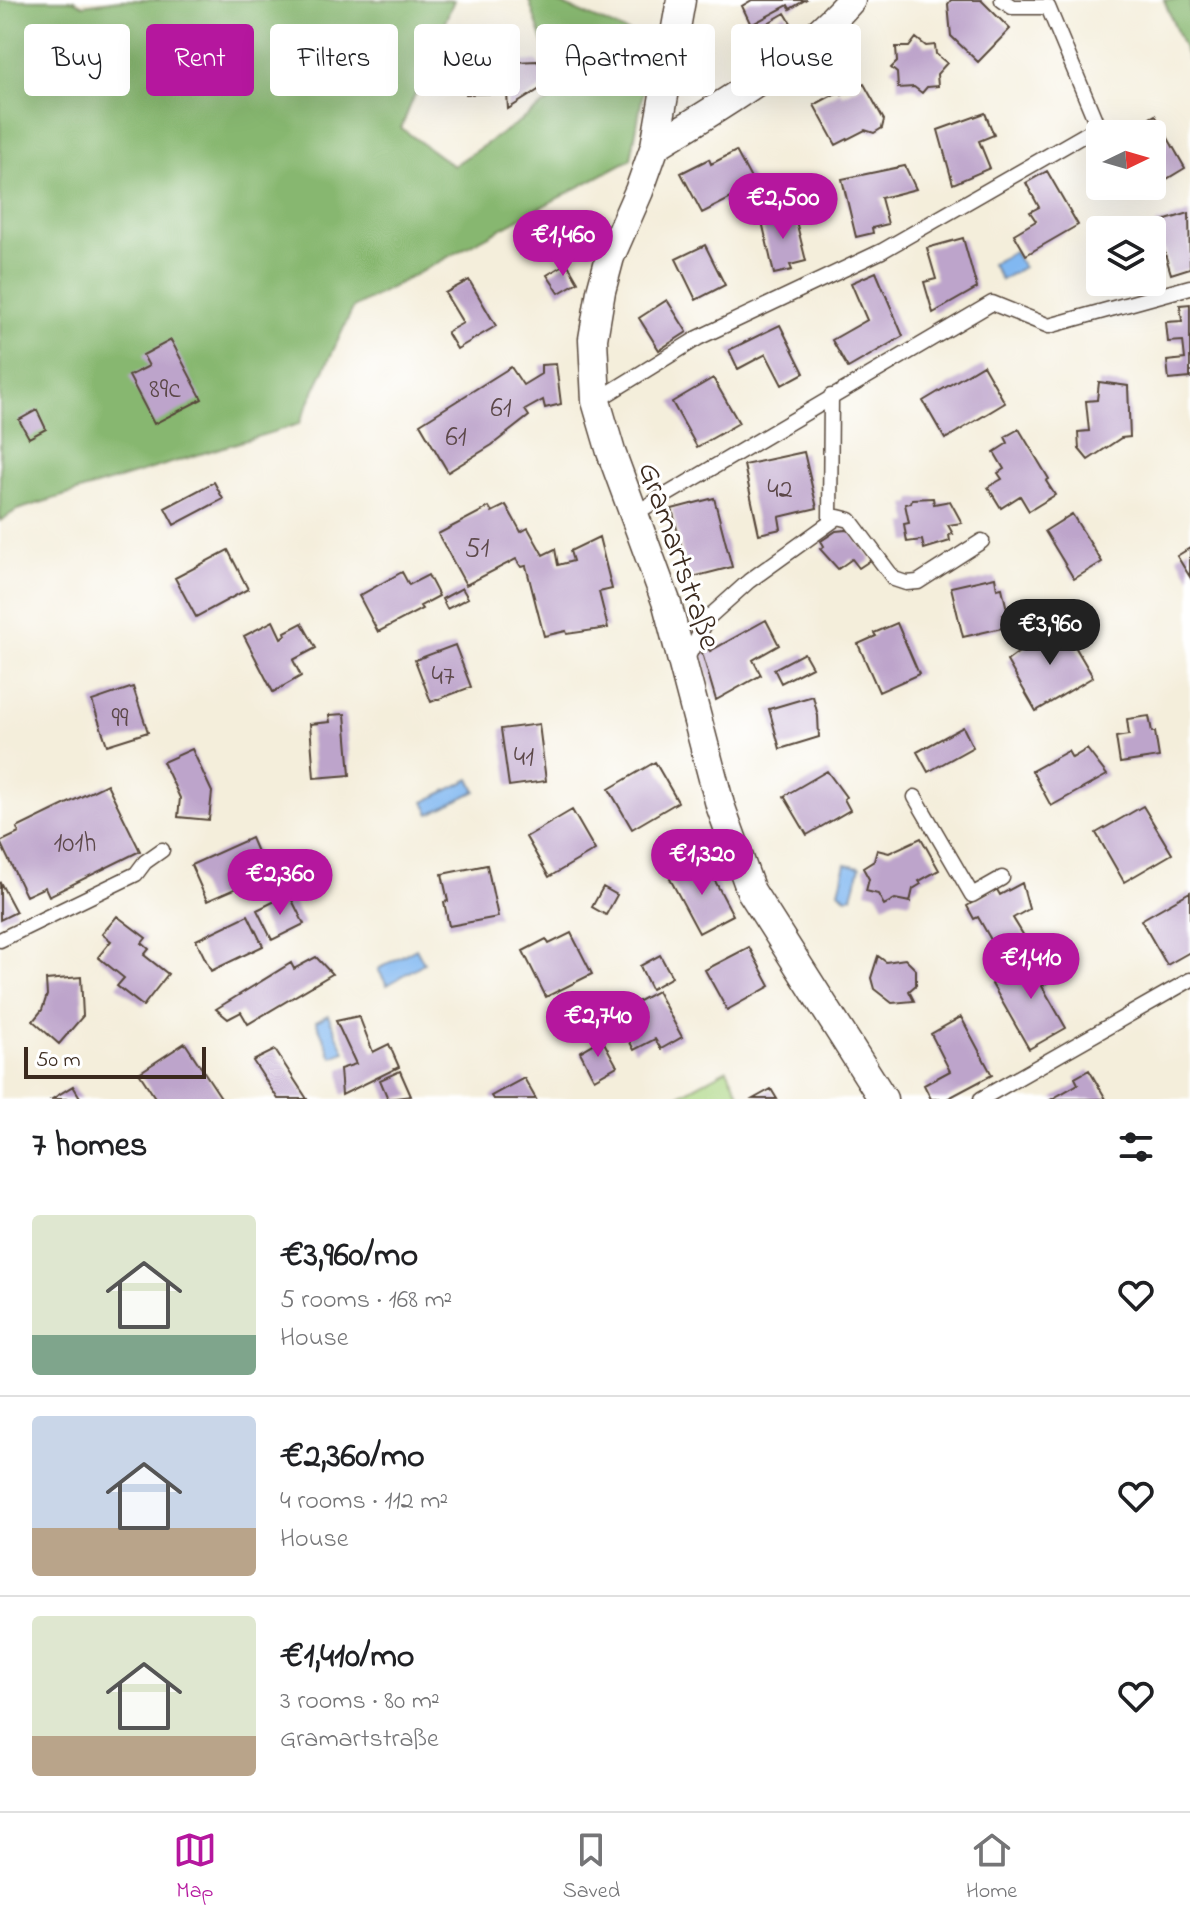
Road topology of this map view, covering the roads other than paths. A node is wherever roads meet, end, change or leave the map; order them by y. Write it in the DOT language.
graph roads {
  1 [pos="681,0"];
  2 [pos="851,0"];
  3 [pos="1002,0"];
  4 [pos="655,146"];
  5 [pos="1190,287"];
  6 [pos="831,396"];
  7 [pos="596,401"];
  8 [pos="634,514"];
  9 [pos="830,522"];
  10 [pos="982,541"];
  11 [pos="683,666"];
  12 [pos="915,797"];
  13 [pos="162,850"];
  14 [pos="1002,878"];
  15 [pos="0,940"];
  16 [pos="1190,980"];
  17 [pos="883,1099"];
  18 [pos="981,1099"];
  1 -- 4 [label="street, Gramartstraße"];
  2 -- 4 [label="street"];
  3 -- 7 [label="lane"];
  4 -- 7 [label="street, Gramartstraße"];
  5 -- 6 [label="lane"];
  6 -- 8 [label="lane"];
  6 -- 9 [label="lane"];
  7 -- 8 [label="street, Gramartstraße"];
  8 -- 11 [label="street, Gramartstraße"];
  9 -- 10 [label="lane"];
  9 -- 11 [label="lane"];
  11 -- 17 [label="street, Gramartstraße"];
  12 -- 14 [label="lane"];
  13 -- 15 [label="lane"];
  16 -- 18 [label="lane"];
}
